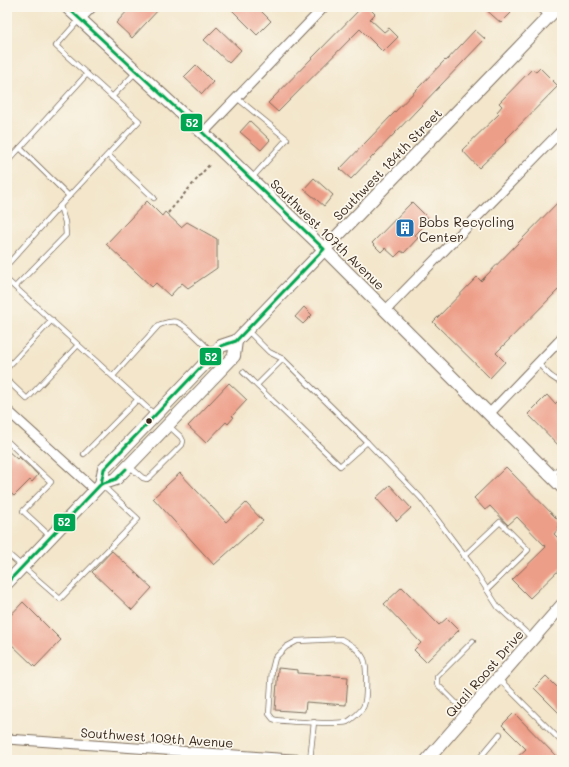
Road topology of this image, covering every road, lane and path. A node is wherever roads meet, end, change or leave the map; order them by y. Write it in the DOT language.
graph roads {
  1 [pos="67,7"];
  2 [pos="92,7"];
  3 [pos="324,7"];
  4 [pos="550,10"];
  5 [pos="80,19"];
  6 [pos="136,72"];
  7 [pos="87,74"];
  8 [pos="112,97"];
  9 [pos="237,97"];
  10 [pos="562,130"];
  11 [pos="203,133"];
  12 [pos="20,148"];
  13 [pos="108,155"];
  14 [pos="7,162"];
  15 [pos="209,166"];
  16 [pos="252,179"];
  17 [pos="69,196"];
  18 [pos="154,198"];
  19 [pos="60,206"];
  20 [pos="168,213"];
  21 [pos="324,249"];
  22 [pos="7,265"];
  23 [pos="7,280"];
  24 [pos="15,287"];
  25 [pos="386,310"];
  26 [pos="52,320"];
  27 [pos="247,330"];
  28 [pos="562,338"];
  29 [pos="236,341"];
  30 [pos="78,345"];
  31 [pos="214,354"];
  32 [pos="283,359"];
  33 [pos="538,363"];
  34 [pos="7,368"];
  35 [pos="243,372"];
  36 [pos="112,376"];
  37 [pos="7,380"];
  38 [pos="562,382"];
  39 [pos="257,385"];
  40 [pos="138,399"];
  41 [pos="7,410"];
  42 [pos="489,414"];
  43 [pos="155,415"];
  44 [pos="168,425"];
  45 [pos="7,441"];
  46 [pos="367,442"];
  47 [pos="84,454"];
  48 [pos="562,465"];
  49 [pos="130,466"];
  50 [pos="551,476"];
  51 [pos="98,487"];
  52 [pos="562,487"];
  53 [pos="51,537"];
  54 [pos="7,552"];
  55 [pos="464,556"];
  56 [pos="23,566"];
  57 [pos="7,583"];
  58 [pos="487,590"];
  59 [pos="561,608"];
  60 [pos="532,638"];
  61 [pos="472,641"];
  62 [pos="498,678"];
  63 [pos="467,714"];
  64 [pos="314,722"];
  65 [pos="500,734"];
  66 [pos="7,739"];
  67 [pos="562,742"];
  68 [pos="267,759"];
  69 [pos="306,760"];
  70 [pos="310,760"];
  71 [pos="427,760"];
  72 [pos="478,760"];
  1 -- 5 [label="main road, Southwest 107th Avenue"];
  2 -- 5 [label="street"];
  3 -- 9 [label="street"];
  4 -- 21 [label="main road, Southwest 184th Street"];
  5 -- 6 [label="main road, Southwest 107th Avenue"];
  5 -- 7 [label="lane"];
  6 -- 8 [label="lane"];
  6 -- 11 [label="main road, Southwest 107th Avenue"];
  7 -- 8 [label="lane"];
  7 -- 12 [label="lane"];
  8 -- 13 [label="lane"];
  9 -- 11 [label="street"];
  9 -- 16 [label="lane"];
  10 -- 25 [label="street"];
  11 -- 16 [label="main road, Southwest 107th Avenue"];
  12 -- 14 [label="lane"];
  12 -- 17 [label="lane"];
  13 -- 17 [label="lane"];
  13 -- 18 [label="lane"];
  15 -- 20 [label="path"];
  16 -- 21 [label="main road, Southwest 107th Avenue"];
  17 -- 19 [label="lane"];
  19 -- 22 [label="lane"];
  19 -- 24 [label="lane"];
  21 -- 25 [label="main road, Southwest 107th Avenue"];
  21 -- 27 [label="main road, Southwest 184th Street"];
  23 -- 24 [label="lane"];
  24 -- 26 [label="lane"];
  25 -- 42 [label="main road, Southwest 107th Avenue"];
  26 -- 30 [label="lane"];
  26 -- 34 [label="lane"];
  27 -- 29 [label="main road, Southwest 184th Street"];
  27 -- 32 [label="lane"];
  28 -- 33 [label="street"];
  29 -- 31 [label="main road, Southwest 184th Street"];
  29 -- 44 [label="main road, Southwest 184th Street"];
  30 -- 36 [label="lane"];
  30 -- 37 [label="lane"];
  31 -- 36 [label="lane"];
  31 -- 43 [label="main road, Southwest 184th Street"];
  32 -- 39 [label="lane"];
  32 -- 46 [label="lane"];
  33 -- 38 [label="lane"];
  33 -- 42 [label="street"];
  35 -- 39 [label="lane"];
  36 -- 40 [label="lane"];
  39 -- 46 [label="lane"];
  40 -- 43 [label="lane"];
  40 -- 47 [label="lane"];
  41 -- 51 [label="street"];
  42 -- 50 [label="main road, Southwest 107th Avenue"];
  43 -- 51 [label="main road, Southwest 184th Street"];
  44 -- 49 [label="main road, Southwest 184th Street"];
  44 -- 49 [label="lane"];
  45 -- 53 [label="lane"];
  46 -- 55 [label="lane"];
  48 -- 50 [label="lane"];
  49 -- 51 [label="main road, Southwest 184th Street"];
  50 -- 52 [label="main road, Southwest 107th Avenue"];
  51 -- 53 [label="main road, Southwest 184th Street"];
  51 -- 56 [label="lane"];
  53 -- 56 [label="main road, Southwest 184th Street"];
  54 -- 56 [label="lane"];
  55 -- 58 [label="lane"];
  55 -- 58 [label="lane"];
  56 -- 57 [label="main road, Southwest 184th Street"];
  58 -- 60 [label="lane"];
  59 -- 60 [label="main road, Quail Roost Drive"];
  60 -- 62 [label="main road, Quail Roost Drive"];
  61 -- 63 [label="lane"];
  62 -- 63 [label="main road, Quail Roost Drive"];
  62 -- 67 [label="lane"];
  63 -- 71 [label="main road, Quail Roost Drive"];
  64 -- 64 [label="lane"];
  64 -- 70 [label="lane"];
  65 -- 72 [label="lane"];
  66 -- 68 [label="street, Southwest 109th Avenue"];
  68 -- 69 [label="street, Southwest 109th Avenue"];
}
